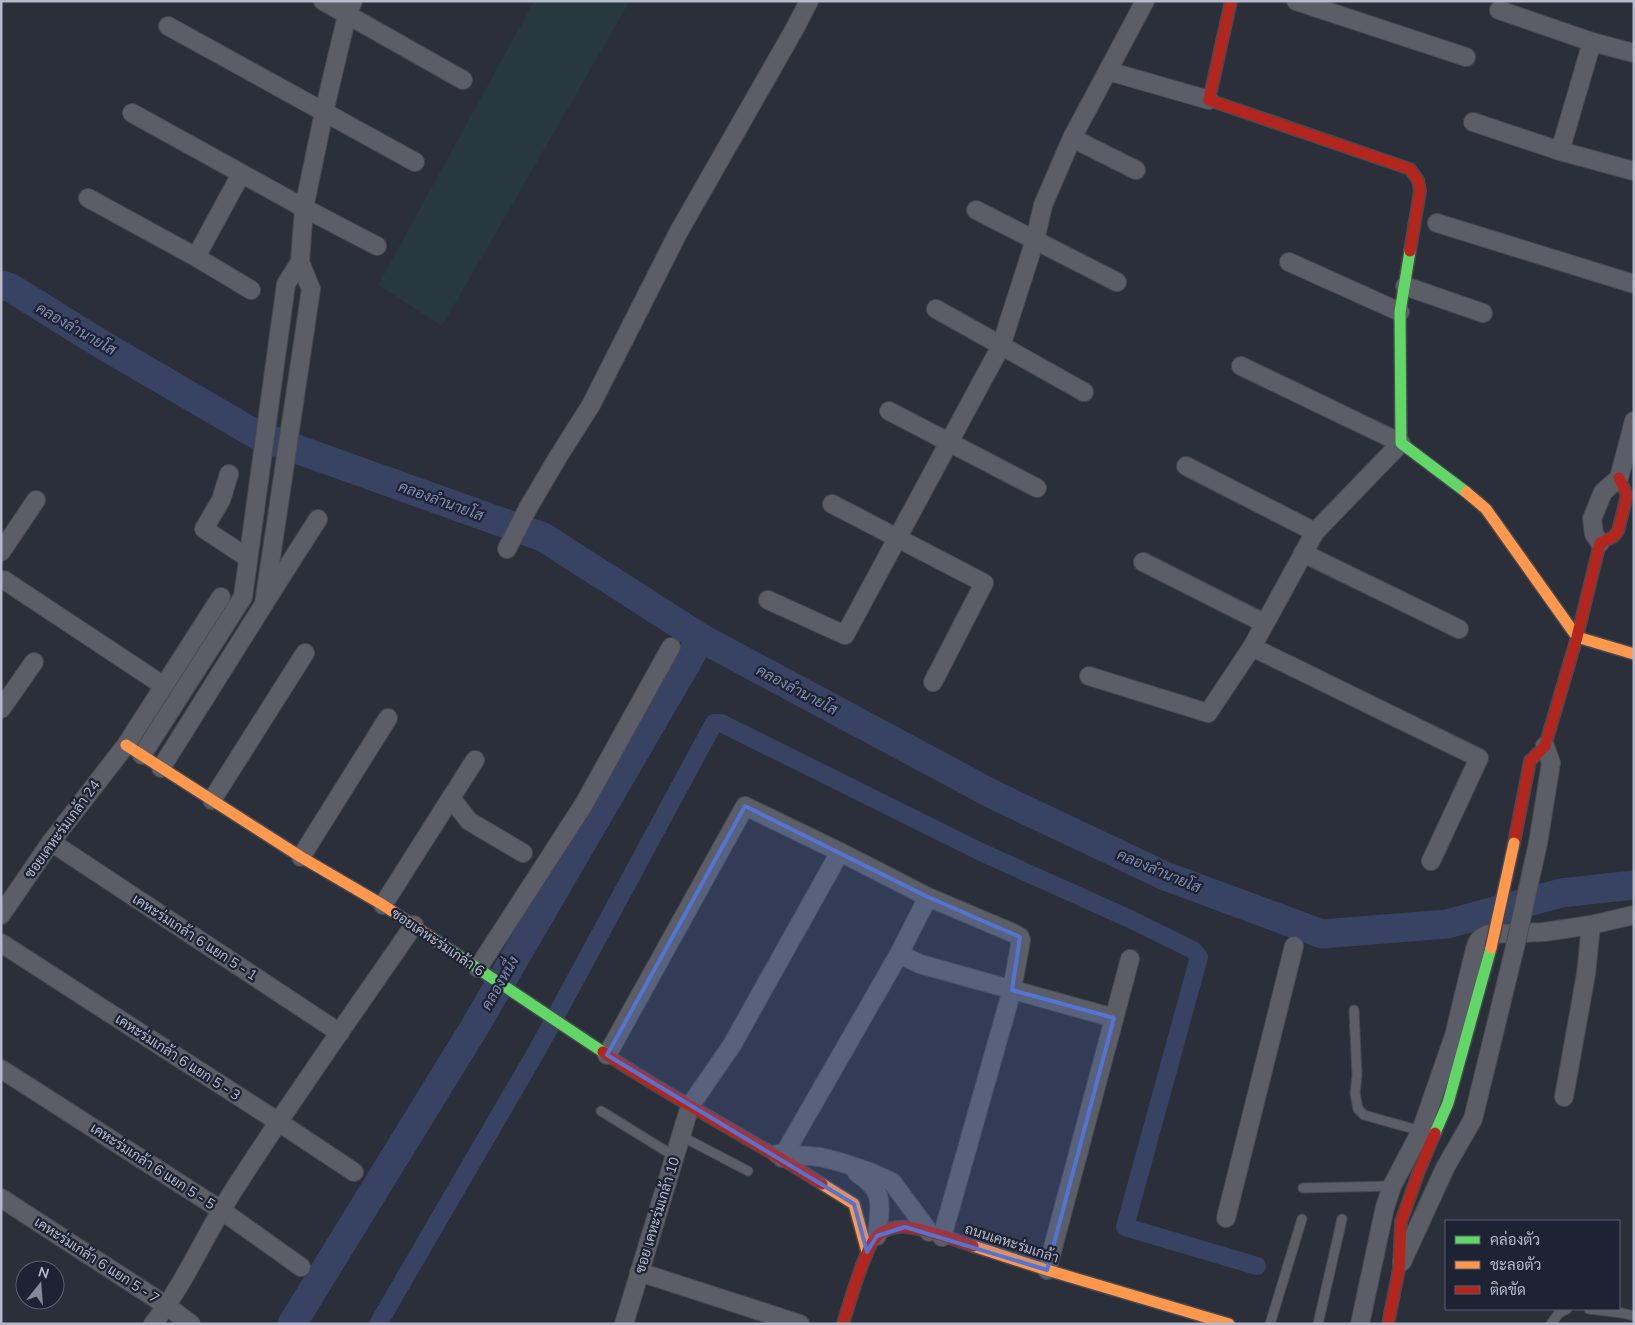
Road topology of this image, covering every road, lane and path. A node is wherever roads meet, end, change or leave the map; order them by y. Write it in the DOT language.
graph roads {
  1 [pos="323,1"];
  2 [pos="809,1"];
  3 [pos="1145,1"];
  4 [pos="1230,1"];
  5 [pos="1296,1"];
  6 [pos="350,8"];
  7 [pos="1499,10"];
  8 [pos="168,26"];
  9 [pos="1592,42"];
  10 [pos="1634,53"];
  11 [pos="1466,57"];
  12 [pos="1108,71"];
  13 [pos="464,80"];
  14 [pos="1209,100"];
  15 [pos="324,112"];
  16 [pos="132,113"];
  17 [pos="1473,122"];
  18 [pos="1072,138"];
  19 [pos="1560,151"];
  20 [pos="416,162"];
  21 [pos="1136,170"];
  22 [pos="1634,171"];
  23 [pos="241,174"];
  24 [pos="88,198"];
  25 [pos="304,208"];
  26 [pos="976,210"];
  27 [pos="1437,224"];
  28 [pos="1034,240"];
  29 [pos="377,246"];
  30 [pos="196,257"];
  31 [pos="300,262"];
  32 [pos="1289,262"];
  33 [pos="1117,282"];
  34 [pos="1634,284"];
  35 [pos="1405,286"];
  36 [pos="251,290"];
  37 [pos="936,309"];
  38 [pos="1400,312"];
  39 [pos="1483,313"];
  40 [pos="1002,346"];
  41 [pos="1241,366"];
  42 [pos="1084,392"];
  43 [pos="889,411"];
  44 [pos="1634,421"];
  45 [pos="949,443"];
  46 [pos="1401,443"];
  47 [pos="1629,458"];
  48 [pos="1186,466"];
  49 [pos="228,474"];
  50 [pos="1620,478"];
  51 [pos="1037,488"];
  52 [pos="36,500"];
  53 [pos="832,504"];
  54 [pos="318,518"];
  55 [pos="1315,532"];
  56 [pos="899,538"];
  57 [pos="1600,543"];
  58 [pos="507,549"];
  59 [pos="1,552"];
  60 [pos="1303,553"];
  61 [pos="248,558"];
  62 [pos="1144,562"];
  63 [pos="246,578"];
  64 [pos="268,579"];
  65 [pos="4,580"];
  66 [pos="221,597"];
  67 [pos="768,600"];
  68 [pos="264,604"];
  69 [pos="1264,623"];
  70 [pos="1459,629"];
  71 [pos="1577,636"];
  72 [pos="670,647"];
  73 [pos="1252,647"];
  74 [pos="305,653"];
  75 [pos="1634,654"];
  76 [pos="34,662"];
  77 [pos="1089,676"];
  78 [pos="933,682"];
  79 [pos="164,686"];
  80 [pos="1,709"];
  81 [pos="388,718"];
  82 [pos="126,745"];
  83 [pos="1544,746"];
  84 [pos="142,755"];
  85 [pos="475,760"];
  86 [pos="161,768"];
  87 [pos="451,798"];
  88 [pos="212,800"];
  89 [pos="51,842"];
  90 [pos="524,852"];
  91 [pos="840,852"];
  92 [pos="301,857"];
  93 [pos="1431,861"];
  94 [pos="928,897"];
  95 [pos="383,905"];
  96 [pos="1,915"];
  97 [pos="1634,915"];
  98 [pos="414,925"];
  99 [pos="1591,925"];
  100 [pos="1,943"];
  101 [pos="1294,946"];
  102 [pos="899,954"];
  103 [pos="1130,959"];
  104 [pos="483,972"];
  105 [pos="1012,990"];
  106 [pos="1354,1010"];
  107 [pos="1114,1018"];
  108 [pos="340,1033"];
  109 [pos="607,1055"];
  110 [pos="1,1069"];
  111 [pos="1564,1097"];
  112 [pos="690,1106"];
  113 [pos="601,1110"];
  114 [pos="278,1121"];
  115 [pos="1421,1131"];
  116 [pos="680,1136"];
  117 [pos="781,1155"];
  118 [pos="674,1156"];
  119 [pos="840,1162"];
  120 [pos="748,1171"];
  121 [pos="354,1172"];
  122 [pos="1392,1186"];
  123 [pos="1303,1188"];
  124 [pos="1,1198"];
  125 [pos="221,1210"];
  126 [pos="1226,1218"];
  127 [pos="1302,1219"];
  128 [pos="1342,1219"];
  129 [pos="935,1235"];
  130 [pos="877,1236"];
  131 [pos="867,1252"];
  132 [pos="301,1267"];
  133 [pos="1398,1269"];
  134 [pos="1046,1270"];
  135 [pos="639,1272"];
  136 [pos="167,1306"];
  137 [pos="1565,1310"];
  138 [pos="1598,1310"];
  139 [pos="1634,1316"];
  140 [pos="1191,1318"];
  141 [pos="153,1324"];
  142 [pos="191,1324"];
  143 [pos="624,1324"];
  144 [pos="800,1324"];
  145 [pos="843,1324"];
  146 [pos="1229,1324"];
  147 [pos="1270,1324"];
  148 [pos="1318,1324"];
  149 [pos="1360,1324"];
  150 [pos="1388,1324"];
  151 [pos="1551,1324"];
  1 -- 6 [label="street"];
  2 -- 58 [label="street"];
  3 -- 12 [label="street"];
  4 -- 14 [label="street"];
  5 -- 11 [label="street"];
  6 -- 13 [label="street"];
  6 -- 15 [label="street"];
  7 -- 9 [label="street"];
  8 -- 15 [label="street"];
  9 -- 10 [label="street"];
  9 -- 19 [label="street"];
  12 -- 14 [label="street"];
  12 -- 18 [label="street"];
  14 -- 35 [label="street"];
  15 -- 20 [label="street"];
  15 -- 25 [label="street"];
  16 -- 23 [label="street"];
  17 -- 19 [label="street"];
  18 -- 21 [label="street"];
  18 -- 28 [label="street"];
  19 -- 22 [label="street"];
  23 -- 25 [label="street"];
  23 -- 30 [label="street"];
  24 -- 30 [label="street"];
  25 -- 29 [label="street"];
  25 -- 31 [label="street"];
  26 -- 28 [label="street"];
  27 -- 34 [label="street"];
  28 -- 33 [label="street"];
  28 -- 40 [label="street"];
  30 -- 36 [label="street"];
  31 -- 61 [label="street"];
  31 -- 64 [label="street"];
  32 -- 38 [label="street"];
  35 -- 38 [label="street"];
  35 -- 39 [label="street"];
  37 -- 40 [label="street"];
  38 -- 46 [label="street"];
  40 -- 42 [label="street"];
  40 -- 45 [label="street"];
  41 -- 46 [label="street"];
  43 -- 45 [label="street"];
  44 -- 47 [label="street"];
  45 -- 51 [label="street"];
  45 -- 56 [label="street"];
  46 -- 55 [label="street"];
  46 -- 71 [label="street"];
  47 -- 50 [label="street"];
  48 -- 55 [label="street"];
  49 -- 61 [label="street"];
  50 -- 57 [label="street"];
  50 -- 57 [label="street"];
  52 -- 59 [label="street"];
  53 -- 56 [label="street"];
  54 -- 68 [label="street"];
  55 -- 60 [label="street"];
  56 -- 67 [label="street"];
  56 -- 78 [label="street"];
  57 -- 71 [label="street"];
  60 -- 69 [label="street"];
  60 -- 70 [label="street"];
  61 -- 63 [label="street"];
  62 -- 69 [label="street"];
  63 -- 64 [label="street"];
  63 -- 84 [label="street"];
  64 -- 68 [label="street"];
  65 -- 79 [label="street"];
  66 -- 79 [label="street, ซอยเคหะร่มเกล้า 24"];
  68 -- 86 [label="street"];
  69 -- 73 [label="street"];
  71 -- 75 [label="street"];
  71 -- 83 [label="street"];
  72 -- 104 [label="street"];
  73 -- 77 [label="street"];
  73 -- 93 [label="street"];
  74 -- 88 [label="street"];
  76 -- 80 [label="street"];
  79 -- 82 [label="street, ซอยเคหะร่มเกล้า 24"];
  81 -- 92 [label="street"];
  82 -- 84 [label="street, ซอยเคหะร่มเกล้า 6"];
  82 -- 89 [label="street, ซอยเคหะร่มเกล้า 24"];
  83 -- 133 [label="street, bridge"];
  83 -- 133 [label="street, bridge"];
  84 -- 86 [label="street, ซอยเคหะร่มเกล้า 6"];
  85 -- 87 [label="street"];
  86 -- 88 [label="street, ซอยเคหะร่มเกล้า 6"];
  87 -- 90 [label="street"];
  87 -- 95 [label="street"];
  88 -- 92 [label="street, ซอยเคหะร่มเกล้า 6"];
  89 -- 96 [label="street, ซอยเคหะร่มเกล้า 24"];
  89 -- 108 [label="street, เคหะร่มเกล้า 6 แยก 5 - 1"];
  91 -- 94 [label="street"];
  91 -- 109 [label="street"];
  91 -- 112 [label="street, ซอย เคหะร่มเกล้า 10"];
  92 -- 95 [label="street, ซอยเคหะร่มเกล้า 6"];
  94 -- 102 [label="street"];
  94 -- 105 [label="street"];
  95 -- 98 [label="street, ซอยเคหะร่มเกล้า 6"];
  97 -- 99 [label="street"];
  98 -- 104 [label="street, ซอยเคหะร่มเกล้า 6"];
  98 -- 108 [label="street"];
  99 -- 111 [label="street"];
  99 -- 115 [label="street"];
  100 -- 114 [label="street, เคหะร่มเกล้า 6 แยก 5 - 3"];
  101 -- 126 [label="street"];
  102 -- 105 [label="street"];
  102 -- 117 [label="street"];
  103 -- 107 [label="street"];
  104 -- 109 [label="street, ซอยเคหะร่มเกล้า 6"];
  105 -- 107 [label="street"];
  105 -- 129 [label="street"];
  106 -- 115 [label="lane"];
  107 -- 134 [label="street"];
  108 -- 114 [label="street"];
  109 -- 112 [label="street, ซอยเคหะร่มเกล้า 6"];
  110 -- 125 [label="street, เคหะร่มเกล้า 6 แยก 5 - 5"];
  112 -- 116 [label="street, ซอย เคหะร่มเกล้า 10"];
  112 -- 117 [label="street, ซอยเคหะร่มเกล้า 6"];
  113 -- 118 [label="lane"];
  114 -- 121 [label="street, เคหะร่มเกล้า 6 แยก 5 - 3"];
  114 -- 125 [label="street"];
  115 -- 122 [label="street"];
  116 -- 118 [label="street, ซอย เคหะร่มเกล้า 10"];
  116 -- 120 [label="lane"];
  117 -- 119 [label="street, ซอยเคหะร่มเกล้า 6"];
  117 -- 131 [label="street, ซอยเคหะร่มเกล้า 6"];
  118 -- 135 [label="street, ซอย เคหะร่มเกล้า 10"];
  119 -- 129 [label="street, ซอยเคหะร่มเกล้า 6"];
  119 -- 130 [label="street, ซอยเคหะร่มเกล้า 6"];
  122 -- 123 [label="lane"];
  122 -- 149 [label="street"];
  124 -- 136 [label="street, เคหะร่มเกล้า 6 แยก 5 - 7"];
  125 -- 132 [label="street, เคหะร่มเกล้า 6 แยก 5 - 5"];
  125 -- 136 [label="street"];
  127 -- 147 [label="lane"];
  128 -- 148 [label="lane"];
  129 -- 130 [label="street, ถนนเคหะร่มเกล้า"];
  129 -- 134 [label="street, ถนนเคหะร่มเกล้า"];
  130 -- 131 [label="street"];
  131 -- 145 [label="street"];
  133 -- 150 [label="street"];
  134 -- 140 [label="street, ถนนเคหะร่มเกล้า"];
  135 -- 143 [label="street, ซอย เคหะร่มเกล้า 10"];
  135 -- 144 [label="street"];
  136 -- 141 [label="street"];
  136 -- 142 [label="street, เคหะร่มเกล้า 6 แยก 5 - 7"];
  137 -- 151 [label="lane"];
  138 -- 139 [label="lane"];
  140 -- 146 [label="street, ถนนเคหะร่มเกล้า"];
}
